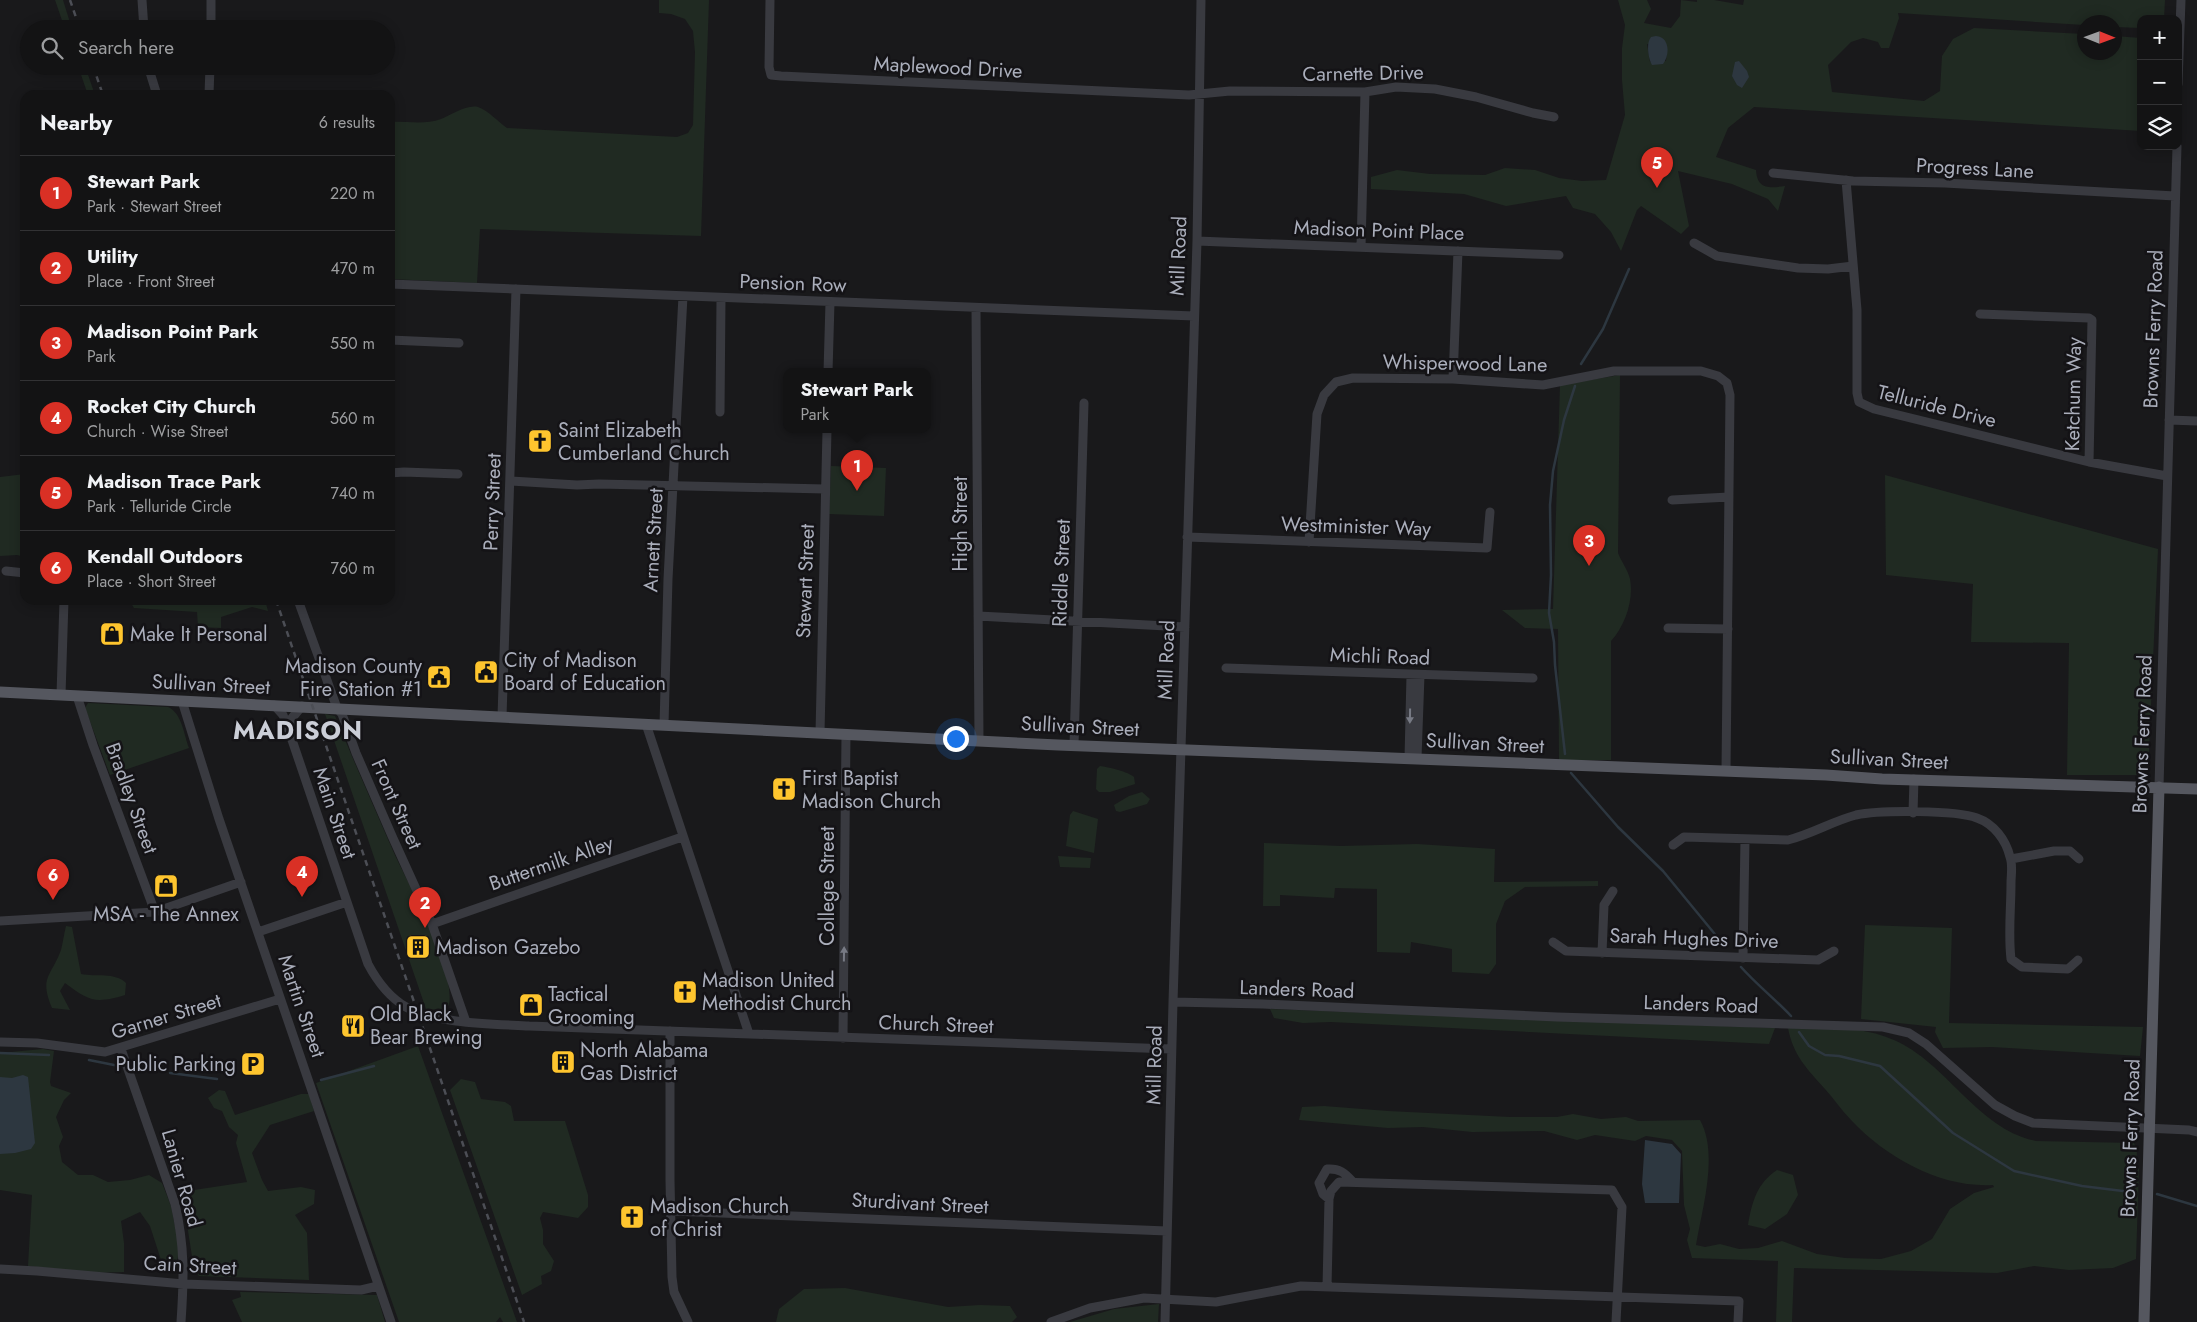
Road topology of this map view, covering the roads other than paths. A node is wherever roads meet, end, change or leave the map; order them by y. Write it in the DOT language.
graph roads {
  1 [pos="142,0"];
  2 [pos="212,0"];
  3 [pos="770,0"];
  4 [pos="1201,0"];
  5 [pos="2181,0"];
  6 [pos="143,20"];
  7 [pos="211,20"];
  8 [pos="2179,60"];
  9 [pos="151,75"];
  10 [pos="210,75"];
  11 [pos="155,90"];
  12 [pos="209,90"];
  13 [pos="1365,92"];
  14 [pos="1199,94"];
  15 [pos="1554,117"];
  16 [pos="2176,150"];
  17 [pos="1773,173"];
  18 [pos="1846,180"];
  19 [pos="2175,196"];
  20 [pos="1197,241"];
  21 [pos="1694,243"];
  22 [pos="1361,247"];
  23 [pos="1458,251"];
  24 [pos="1559,255"];
  25 [pos="1853,266"];
  26 [pos="395,284"];
  27 [pos="516,289"];
  28 [pos="683,296"];
  29 [pos="721,298"];
  30 [pos="830,302"];
  31 [pos="976,308"];
  32 [pos="1980,314"];
  33 [pos="1194,316"];
  34 [pos="395,340"];
  35 [pos="459,343"];
  36 [pos="828,368"];
  37 [pos="1453,379"];
  38 [pos="1084,403"];
  39 [pos="720,412"];
  40 [pos="2169,420"];
  41 [pos="2197,421"];
  42 [pos="827,433"];
  43 [pos="2089,462"];
  44 [pos="395,473"];
  45 [pos="458,474"];
  46 [pos="2168,476"];
  47 [pos="511,481"];
  48 [pos="673,485"];
  49 [pos="825,489"];
  50 [pos="1729,497"];
  51 [pos="1672,500"];
  52 [pos="1490,512"];
  53 [pos="1188,537"];
  54 [pos="1309,542"];
  55 [pos="6,572"];
  56 [pos="20,573"];
  57 [pos="64,605"];
  58 [pos="300,605"];
  59 [pos="978,616"];
  60 [pos="1077,621"];
  61 [pos="1185,627"];
  62 [pos="1668,628"];
  63 [pos="1728,629"];
  64 [pos="1226,668"];
  65 [pos="1415,675"];
  66 [pos="1533,678"];
  67 [pos="0,692"];
  68 [pos="61,695"];
  69 [pos="77,696"];
  70 [pos="182,701"];
  71 [pos="274,705"];
  72 [pos="302,706"];
  73 [pos="337,708"];
  74 [pos="502,717"];
  75 [pos="646,724"];
  76 [pos="664,725"];
  77 [pos="820,733"];
  78 [pos="290,734"];
  79 [pos="846,734"];
  80 [pos="979,740"];
  81 [pos="1074,745"];
  82 [pos="1181,749"];
  83 [pos="1413,758"];
  84 [pos="1726,771"];
  85 [pos="1914,780"];
  86 [pos="2159,787"];
  87 [pos="2197,789"];
  88 [pos="1912,813"];
  89 [pos="682,837"];
  90 [pos="1745,839"];
  91 [pos="1674,845"];
  92 [pos="2011,858"];
  93 [pos="2079,859"];
  94 [pos="241,882"];
  95 [pos="1613,891"];
  96 [pos="346,902"];
  97 [pos="155,912"];
  98 [pos="0,921"];
  99 [pos="432,924"];
  100 [pos="258,932"];
  101 [pos="1553,942"];
  102 [pos="1602,952"];
  103 [pos="1834,952"];
  104 [pos="1742,958"];
  105 [pos="2078,960"];
  106 [pos="280,999"];
  107 [pos="1173,1002"];
  108 [pos="466,1022"];
  109 [pos="670,1031"];
  110 [pos="748,1034"];
  111 [pos="843,1038"];
  112 [pos="0,1042"];
  113 [pos="121,1048"];
  114 [pos="1171,1049"];
  115 [pos="2149,1130"];
  116 [pos="2197,1132"];
  117 [pos="1352,1181"];
  118 [pos="1329,1199"];
  119 [pos="672,1211"];
  120 [pos="1168,1231"];
  121 [pos="0,1270"];
  122 [pos="184,1284"];
  123 [pos="378,1286"];
  124 [pos="1327,1287"];
  125 [pos="1617,1296"];
  126 [pos="1165,1298"];
  127 [pos="181,1322"];
  128 [pos="391,1322"];
  129 [pos="688,1322"];
  130 [pos="1051,1322"];
  131 [pos="1165,1322"];
  132 [pos="1616,1322"];
  133 [pos="1738,1322"];
  134 [pos="2144,1322"];
  1 -- 6 [label="street"];
  2 -- 7 [label="street"];
  3 -- 14 [label="street, Maplewood Drive"];
  4 -- 14 [label="street, Mill Road"];
  5 -- 8 [label="street"];
  9 -- 11 [label="street"];
  10 -- 12 [label="street"];
  13 -- 14 [label="street, Carnette Drive"];
  13 -- 15 [label="street, Carnette Drive"];
  13 -- 22 [label="street"];
  14 -- 20 [label="street, Mill Road"];
  16 -- 19 [label="street, Browns Ferry Road"];
  17 -- 18 [label="street, Progress Lane"];
  18 -- 19 [label="street, Progress Lane"];
  18 -- 25 [label="street, Telluride Drive"];
  19 -- 40 [label="street, Browns Ferry Road"];
  20 -- 22 [label="street, Madison Point Place"];
  20 -- 33 [label="street, Mill Road"];
  21 -- 25 [label="street"];
  22 -- 23 [label="street, Madison Point Place"];
  23 -- 24 [label="street, Madison Point Place"];
  23 -- 37 [label="street"];
  25 -- 43 [label="street, Telluride Drive"];
  26 -- 27 [label="street, Pension Row"];
  27 -- 28 [label="street, Pension Row"];
  27 -- 47 [label="street, Perry Street"];
  28 -- 29 [label="street, Pension Row"];
  28 -- 48 [label="street, Arnett Street"];
  29 -- 30 [label="street, Pension Row"];
  29 -- 39 [label="street"];
  30 -- 31 [label="street, Pension Row"];
  30 -- 36 [label="street"];
  31 -- 33 [label="street, Pension Row"];
  31 -- 59 [label="street, High Street"];
  32 -- 43 [label="street, Ketchum Way"];
  33 -- 53 [label="street, Mill Road"];
  34 -- 35 [label="street"];
  37 -- 50 [label="street, Whisperwood Lane"];
  37 -- 54 [label="street, Whisperwood Lane"];
  38 -- 60 [label="street, Riddle Street"];
  40 -- 41 [label="street"];
  40 -- 46 [label="street, Browns Ferry Road"];
  42 -- 49 [label="street, Stewart Street"];
  43 -- 46 [label="street, Telluride Drive"];
  44 -- 45 [label="street"];
  46 -- 86 [label="street, Browns Ferry Road"];
  47 -- 48 [label="street"];
  47 -- 74 [label="street, Perry Street"];
  48 -- 49 [label="street"];
  48 -- 76 [label="street, Arnett Street"];
  49 -- 77 [label="street, Stewart Street"];
  50 -- 51 [label="street"];
  50 -- 63 [label="street, Whisperwood Lane"];
  52 -- 54 [label="street, Westminister Way"];
  53 -- 54 [label="street, Westminister Way"];
  53 -- 61 [label="street, Mill Road"];
  55 -- 56 [label="street"];
  57 -- 68 [label="street"];
  58 -- 73 [label="street, Front Street"];
  59 -- 60 [label="street"];
  59 -- 80 [label="street, High Street"];
  60 -- 61 [label="street"];
  60 -- 81 [label="street, Riddle Street"];
  61 -- 82 [label="street, Mill Road"];
  62 -- 63 [label="street"];
  63 -- 84 [label="street, Whisperwood Lane"];
  64 -- 65 [label="street, Michli Road"];
  65 -- 66 [label="street, Michli Road"];
  65 -- 83 [label="street"];
  67 -- 68 [label="main road, Sullivan Street"];
  68 -- 69 [label="main road, Sullivan Street"];
  69 -- 70 [label="main road, Sullivan Street"];
  69 -- 97 [label="street, Bradley Street"];
  70 -- 71 [label="main road, Sullivan Street"];
  70 -- 94 [label="street, Martin Street"];
  71 -- 72 [label="main road, Sullivan Street"];
  71 -- 78 [label="street, Main Street"];
  72 -- 73 [label="main road, Sullivan Street"];
  72 -- 78 [label="street"];
  73 -- 74 [label="main road, Sullivan Street"];
  73 -- 99 [label="street, Front Street"];
  74 -- 75 [label="main road, Sullivan Street"];
  75 -- 76 [label="main road, Sullivan Street"];
  75 -- 89 [label="street"];
  76 -- 77 [label="main road, Sullivan Street"];
  77 -- 79 [label="main road, Sullivan Street"];
  78 -- 96 [label="street, Main Street"];
  79 -- 80 [label="main road, Sullivan Street"];
  111 -- 79 [label="street, College Street, one-way"];
  80 -- 81 [label="main road, Sullivan Street"];
  81 -- 82 [label="main road, Sullivan Street"];
  82 -- 83 [label="main road, Sullivan Street"];
  82 -- 107 [label="street, Mill Road"];
  83 -- 84 [label="main road, Sullivan Street"];
  84 -- 85 [label="main road, Sullivan Street"];
  85 -- 86 [label="main road, Sullivan Street"];
  85 -- 88 [label="street"];
  86 -- 87 [label="main road, Sullivan Street"];
  86 -- 115 [label="main road, Browns Ferry Road"];
  88 -- 90 [label="street"];
  88 -- 92 [label="street"];
  89 -- 99 [label="street, Buttermilk Alley"];
  89 -- 110 [label="street"];
  90 -- 91 [label="street"];
  90 -- 104 [label="street"];
  92 -- 93 [label="street"];
  92 -- 105 [label="street"];
  94 -- 97 [label="street"];
  94 -- 100 [label="street, Martin Street"];
  95 -- 102 [label="street"];
  96 -- 100 [label="street"];
  96 -- 108 [label="street, Main Street"];
  97 -- 98 [label="street"];
  99 -- 108 [label="street, Front Street"];
  100 -- 106 [label="street, Martin Street"];
  101 -- 102 [label="street, Sarah Hughes Drive"];
  102 -- 104 [label="street, Sarah Hughes Drive"];
  103 -- 104 [label="street, Sarah Hughes Drive"];
  106 -- 113 [label="street, Garner Street"];
  106 -- 123 [label="street, Martin Street"];
  107 -- 114 [label="street, Mill Road"];
  107 -- 115 [label="street, Landers Road"];
  108 -- 109 [label="street, Church Street"];
  109 -- 110 [label="street, Church Street"];
  109 -- 119 [label="street"];
  110 -- 111 [label="street, Church Street"];
  111 -- 114 [label="street, Church Street"];
  112 -- 113 [label="street, Garner Street"];
  113 -- 122 [label="street, Lanier Road"];
  114 -- 120 [label="street, Mill Road"];
  115 -- 116 [label="street, Landers Road"];
  115 -- 134 [label="main road, Browns Ferry Road"];
  117 -- 118 [label="street"];
  117 -- 118 [label="street"];
  117 -- 125 [label="street"];
  118 -- 124 [label="street"];
  119 -- 120 [label="street, Sturdivant Street"];
  119 -- 129 [label="street"];
  120 -- 126 [label="street, Mill Road"];
  121 -- 122 [label="street, Cain Street"];
  122 -- 123 [label="street, Cain Street"];
  122 -- 127 [label="street, Lanier Road"];
  123 -- 128 [label="street, Martin Street"];
  124 -- 125 [label="street"];
  124 -- 126 [label="street"];
  125 -- 132 [label="street"];
  125 -- 133 [label="street"];
  126 -- 130 [label="street"];
  126 -- 131 [label="street, Mill Road"];
}
